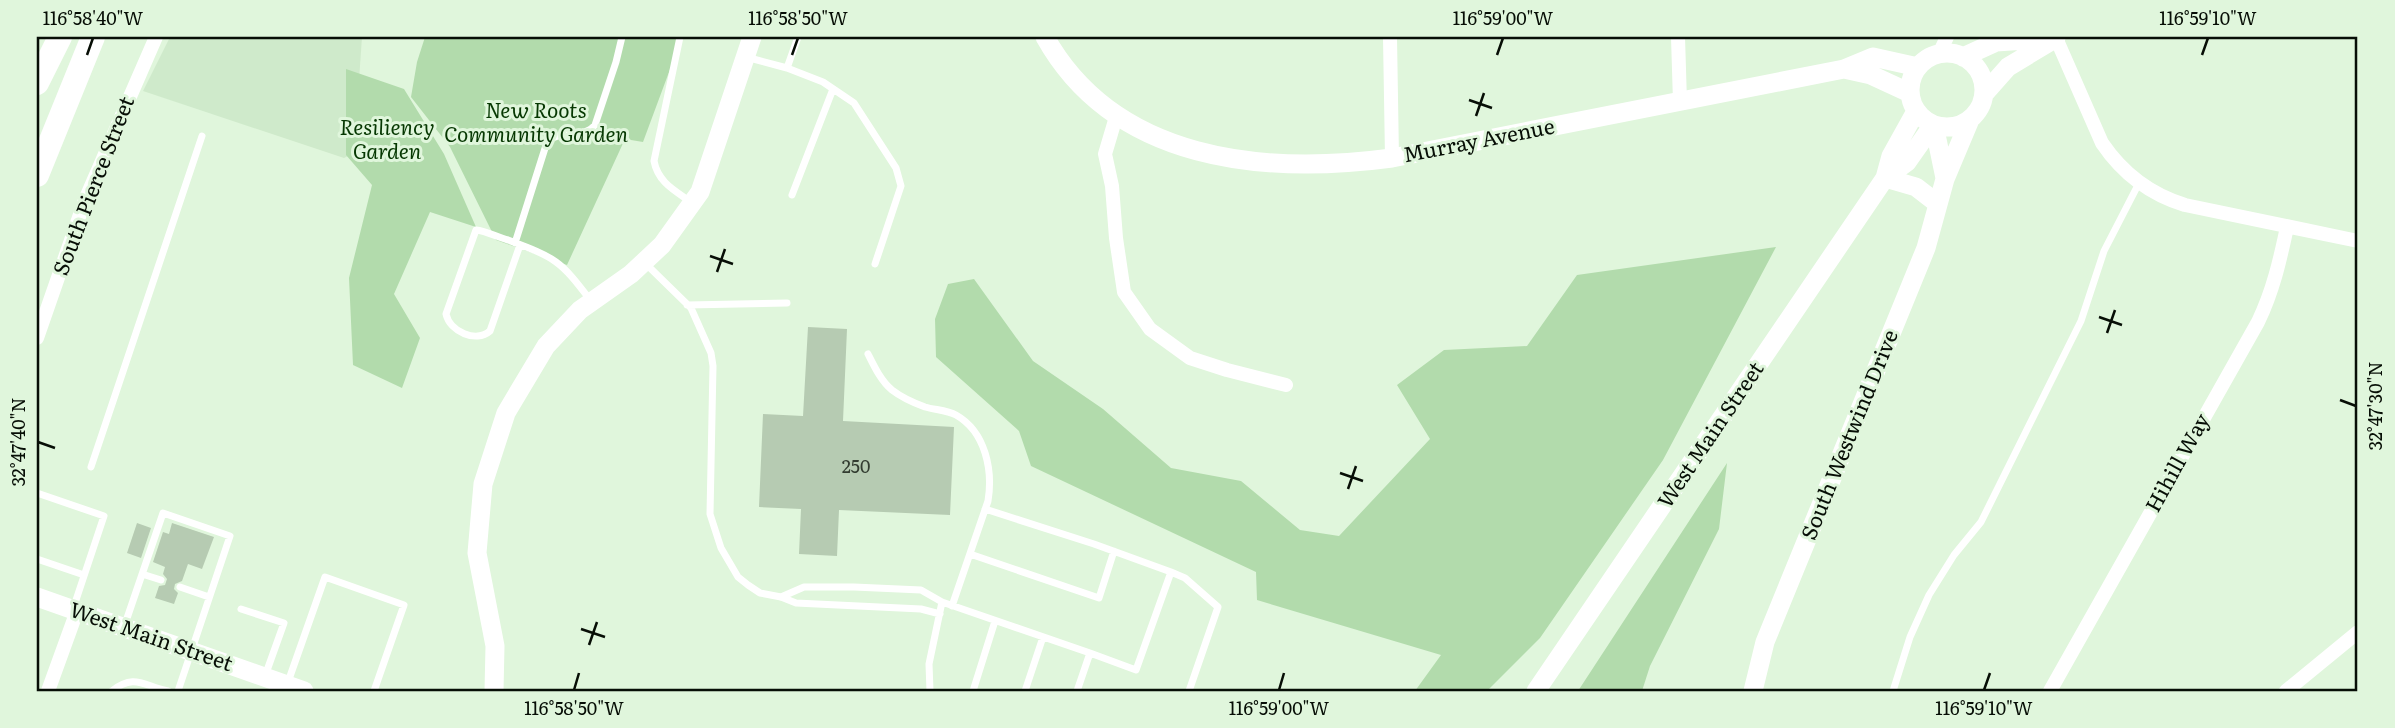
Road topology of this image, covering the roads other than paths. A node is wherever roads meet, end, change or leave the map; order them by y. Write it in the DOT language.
graph roads {
  1 [pos="60,37"];
  2 [pos="93,37"];
  3 [pos="156,37"];
  4 [pos="622,37"];
  5 [pos="680,37"];
  6 [pos="752,37"];
  7 [pos="798,37"];
  8 [pos="1045,37"];
  9 [pos="1390,37"];
  10 [pos="1678,37"];
  11 [pos="2057,37"];
  12 [pos="1991,40"];
  13 [pos="1943,45"];
  14 [pos="745,57"];
  15 [pos="1963,57"];
  16 [pos="1918,66"];
  17 [pos="787,68"];
  18 [pos="1844,69"];
  19 [pos="37,83"];
  20 [pos="833,89"];
  21 [pos="1985,93"];
  22 [pos="1680,102"];
  23 [pos="1913,102"];
  24 [pos="1116,117"];
  25 [pos="1969,122"];
  26 [pos="1933,125"];
  27 [pos="202,136"];
  28 [pos="1392,158"];
  29 [pos="37,175"];
  30 [pos="1885,178"];
  31 [pos="1945,179"];
  32 [pos="2139,183"];
  33 [pos="792,195"];
  34 [pos="692,203"];
  35 [pos="1938,204"];
  36 [pos="2287,227"];
  37 [pos="2358,241"];
  38 [pos="517,244"];
  39 [pos="644,262"];
  40 [pos="876,264"];
  41 [pos="592,301"];
  42 [pos="787,303"];
  43 [pos="687,305"];
  44 [pos="37,338"];
  45 [pos="868,354"];
  46 [pos="1286,385"];
  47 [pos="91,467"];
  48 [pos="37,493"];
  49 [pos="985,509"];
  50 [pos="1114,551"];
  51 [pos="970,554"];
  52 [pos="37,559"];
  53 [pos="1171,572"];
  54 [pos="142,573"];
  55 [pos="84,575"];
  56 [pos="161,580"];
  57 [pos="180,587"];
  58 [pos="37,597"];
  59 [pos="209,597"];
  60 [pos="781,597"];
  61 [pos="943,602"];
  62 [pos="953,606"];
  63 [pos="241,609"];
  64 [pos="75,610"];
  65 [pos="940,614"];
  66 [pos="995,621"];
  67 [pos="124,627"];
  68 [pos="2358,632"];
  69 [pos="1043,637"];
  70 [pos="191,651"];
  71 [pos="1090,653"];
  72 [pos="265,677"];
  73 [pos="295,688"];
  74 [pos="48,691"];
  75 [pos="112,691"];
  76 [pos="168,691"];
  77 [pos="178,691"];
  78 [pos="374,691"];
  79 [pos="494,691"];
  80 [pos="930,691"];
  81 [pos="972,691"];
  82 [pos="1025,691"];
  83 [pos="1077,691"];
  84 [pos="1189,691"];
  85 [pos="1536,691"];
  86 [pos="1753,691"];
  87 [pos="1893,691"];
  88 [pos="2050,691"];
  89 [pos="2286,691"];
  1 -- 19 [label="highway"];
  2 -- 29 [label="highway"];
  3 -- 44 [label="street, South Pierce Street"];
  4 -- 38 [label="lane"];
  5 -- 34 [label="lane"];
  6 -- 14 [label="street"];
  7 -- 17 [label="lane"];
  8 -- 24 [label="street, Murray Avenue"];
  9 -- 28 [label="street"];
  10 -- 22 [label="street"];
  11 -- 12 [label="street"];
  11 -- 21 [label="street"];
  11 -- 32 [label="street"];
  12 -- 15 [label="street"];
  13 -- 15 [label="street"];
  13 -- 16 [label="street"];
  14 -- 17 [label="lane"];
  14 -- 34 [label="street"];
  15 -- 21 [label="street"];
  16 -- 18 [label="street, Murray Avenue"];
  16 -- 23 [label="street"];
  17 -- 20 [label="lane"];
  18 -- 22 [label="street, Murray Avenue"];
  18 -- 23 [label="street, Murray Avenue"];
  20 -- 33 [label="lane"];
  20 -- 40 [label="lane"];
  21 -- 25 [label="street"];
  22 -- 28 [label="street, Murray Avenue"];
  23 -- 26 [label="street, Murray Avenue"];
  23 -- 30 [label="street, West Main Street"];
  24 -- 28 [label="street, Murray Avenue"];
  24 -- 46 [label="street"];
  25 -- 26 [label="street"];
  25 -- 31 [label="street, South Westwind Drive"];
  26 -- 30 [label="street, West Main Street"];
  26 -- 31 [label="street, South Westwind Drive"];
  27 -- 47 [label="lane"];
  30 -- 35 [label="street"];
  30 -- 85 [label="street, West Main Street"];
  31 -- 35 [label="street, South Westwind Drive"];
  32 -- 36 [label="street"];
  32 -- 87 [label="lane"];
  34 -- 39 [label="street"];
  35 -- 86 [label="street, South Westwind Drive"];
  36 -- 37 [label="street"];
  36 -- 88 [label="street, Hihill Way"];
  38 -- 38 [label="lane"];
  38 -- 41 [label="lane"];
  39 -- 41 [label="street"];
  39 -- 43 [label="lane"];
  41 -- 79 [label="street"];
  42 -- 43 [label="lane"];
  43 -- 60 [label="lane"];
  45 -- 49 [label="lane"];
  48 -- 55 [label="lane"];
  49 -- 50 [label="lane"];
  49 -- 51 [label="lane"];
  50 -- 51 [label="lane"];
  50 -- 53 [label="lane"];
  51 -- 62 [label="lane"];
  52 -- 55 [label="lane"];
  53 -- 71 [label="lane"];
  53 -- 84 [label="lane"];
  54 -- 56 [label="lane"];
  54 -- 59 [label="lane"];
  54 -- 67 [label="lane"];
  55 -- 64 [label="lane"];
  57 -- 59 [label="lane"];
  58 -- 64 [label="street, West Main Street"];
  59 -- 70 [label="lane"];
  60 -- 61 [label="lane"];
  60 -- 65 [label="lane"];
  61 -- 62 [label="lane"];
  61 -- 65 [label="lane"];
  62 -- 66 [label="lane"];
  63 -- 72 [label="lane"];
  64 -- 67 [label="street, West Main Street"];
  64 -- 74 [label="street"];
  65 -- 80 [label="lane"];
  66 -- 69 [label="lane"];
  66 -- 81 [label="lane"];
  67 -- 70 [label="street, West Main Street"];
  68 -- 89 [label="street"];
  69 -- 71 [label="lane"];
  69 -- 82 [label="lane"];
  70 -- 72 [label="street, West Main Street"];
  70 -- 77 [label="lane"];
  71 -- 83 [label="lane"];
  72 -- 73 [label="street, West Main Street"];
  73 -- 78 [label="lane"];
  75 -- 76 [label="lane"];
}
